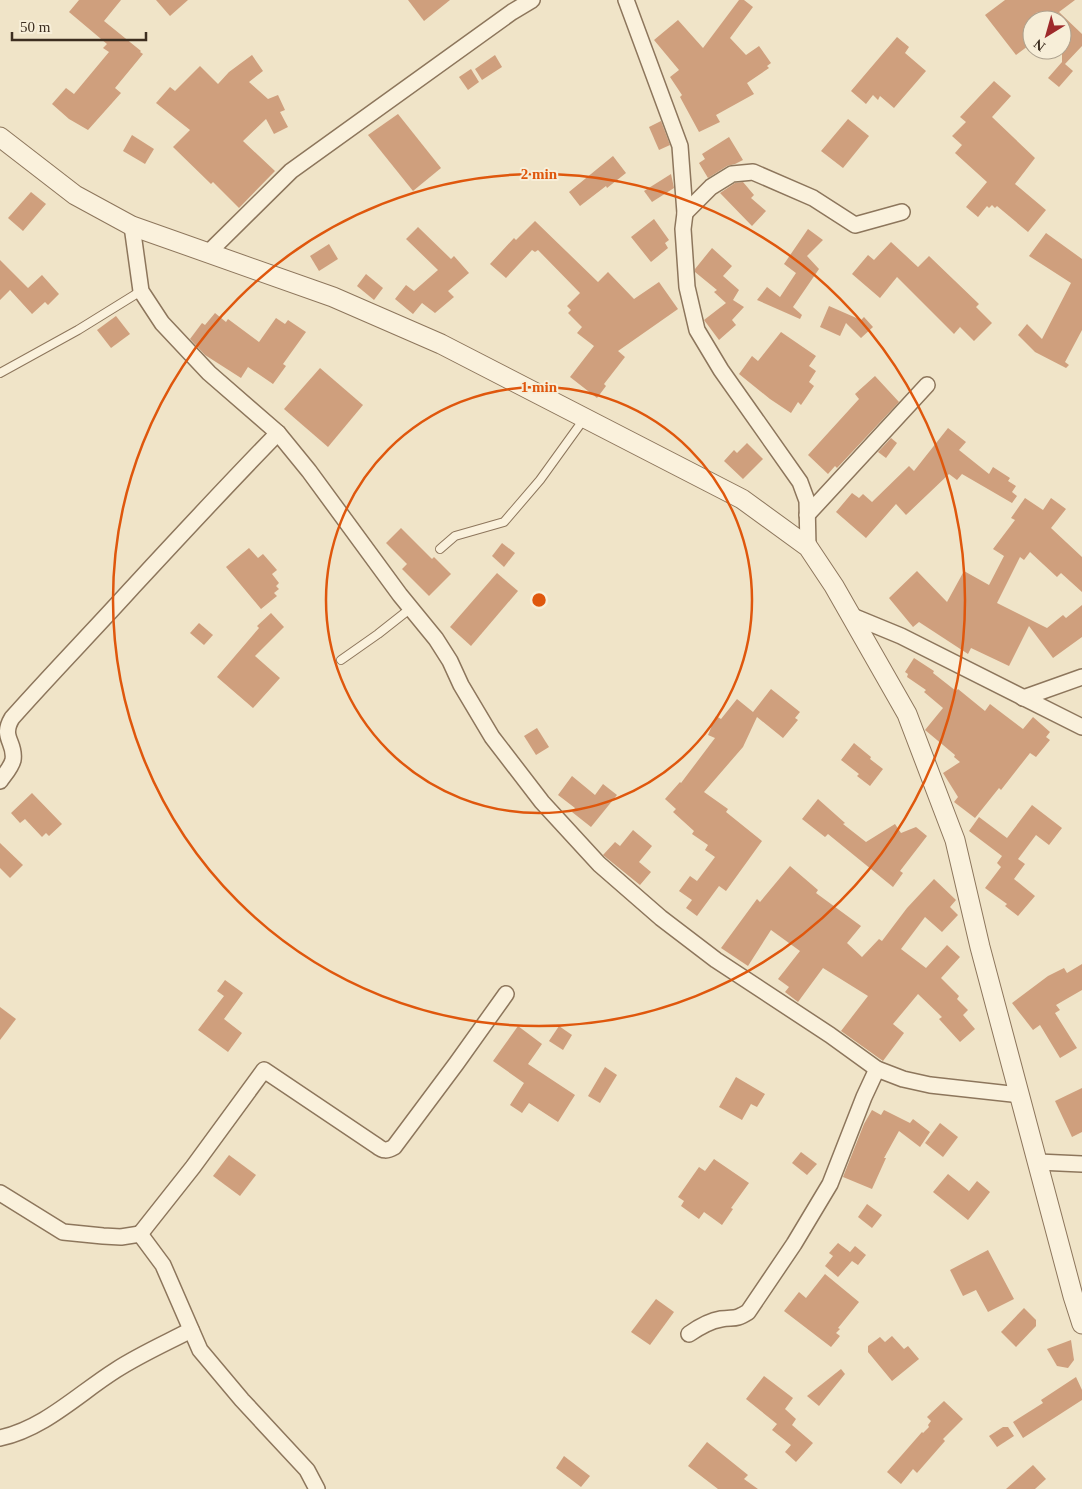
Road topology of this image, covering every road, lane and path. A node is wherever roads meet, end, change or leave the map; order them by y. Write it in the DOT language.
graph roads {
  1 [pos="532,0"];
  2 [pos="626,0"];
  3 [pos="0,137"];
  4 [pos="902,212"];
  5 [pos="685,213"];
  6 [pos="132,226"];
  7 [pos="209,252"];
  8 [pos="141,291"];
  9 [pos="0,373"];
  10 [pos="927,384"];
  11 [pos="584,418"];
  12 [pos="278,433"];
  13 [pos="807,515"];
  14 [pos="808,547"];
  15 [pos="440,549"];
  16 [pos="411,608"];
  17 [pos="850,615"];
  18 [pos="340,660"];
  19 [pos="1082,677"];
  20 [pos="1023,698"];
  21 [pos="1082,727"];
  22 [pos="0,781"];
  23 [pos="506,994"];
  24 [pos="877,1069"];
  25 [pos="1020,1096"];
  26 [pos="1038,1162"];
  27 [pos="1082,1164"];
  28 [pos="0,1193"];
  29 [pos="140,1234"];
  30 [pos="1082,1324"];
  31 [pos="191,1330"];
  32 [pos="688,1334"];
  33 [pos="0,1438"];
  34 [pos="317,1489"];
  1 -- 7 [label="street"];
  2 -- 5 [label="street"];
  3 -- 6 [label="street"];
  4 -- 5 [label="street"];
  5 -- 13 [label="street"];
  6 -- 7 [label="street"];
  6 -- 8 [label="street"];
  7 -- 11 [label="street"];
  8 -- 9 [label="lane"];
  8 -- 12 [label="street"];
  10 -- 13 [label="street"];
  11 -- 14 [label="street"];
  11 -- 15 [label="lane"];
  12 -- 16 [label="street"];
  12 -- 22 [label="street"];
  13 -- 14 [label="street"];
  14 -- 17 [label="street"];
  16 -- 18 [label="lane"];
  16 -- 24 [label="street"];
  17 -- 20 [label="street"];
  17 -- 25 [label="street"];
  19 -- 20 [label="street"];
  20 -- 21 [label="street"];
  23 -- 29 [label="street"];
  24 -- 25 [label="street"];
  24 -- 32 [label="street"];
  25 -- 26 [label="street"];
  26 -- 27 [label="street"];
  26 -- 30 [label="street"];
  28 -- 29 [label="street"];
  29 -- 31 [label="street"];
  31 -- 33 [label="street"];
  31 -- 34 [label="street"];
}
